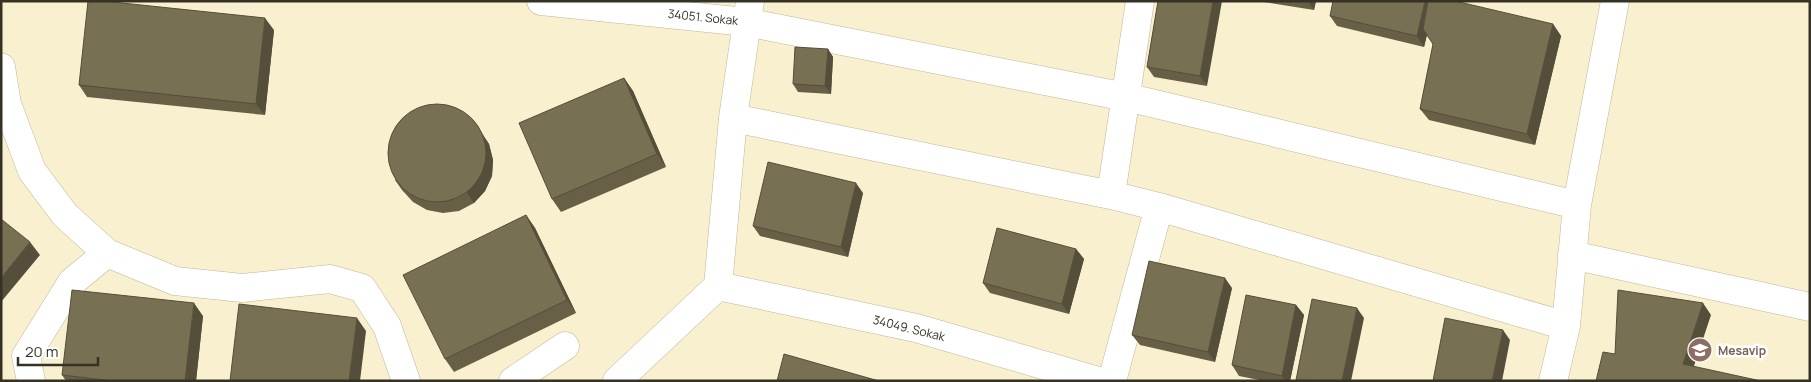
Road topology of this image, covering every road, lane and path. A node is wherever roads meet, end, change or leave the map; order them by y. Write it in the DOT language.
graph roads {
  1 [pos="540,1"];
  2 [pos="1140,1"];
  3 [pos="1615,1"];
  4 [pos="748,12"];
  5 [pos="1,67"];
  6 [pos="1126,97"];
  7 [pos="733,118"];
  8 [pos="1111,195"];
  9 [pos="1577,205"];
  10 [pos="1159,207"];
  11 [pos="108,253"];
  12 [pos="1572,255"];
  13 [pos="718,286"];
  14 [pos="1810,308"];
  15 [pos="1566,326"];
  16 [pos="565,346"];
  17 [pos="31,381"];
  18 [pos="406,381"];
  19 [pos="513,381"];
  20 [pos="617,381"];
  21 [pos="1098,381"];
  22 [pos="1112,381"];
  23 [pos="1553,381"];
  1 -- 4 [label="street, 34051. Sokak"];
  2 -- 6 [label="street"];
  3 -- 9 [label="street"];
  4 -- 6 [label="street, 34051. Sokak"];
  4 -- 7 [label="street"];
  5 -- 11 [label="street"];
  6 -- 8 [label="street"];
  6 -- 9 [label="street, 34051. Sokak"];
  7 -- 8 [label="street"];
  7 -- 13 [label="street"];
  8 -- 10 [label="street"];
  9 -- 12 [label="street"];
  10 -- 15 [label="street"];
  10 -- 22 [label="street"];
  11 -- 17 [label="street"];
  11 -- 18 [label="street"];
  12 -- 14 [label="street"];
  12 -- 15 [label="street"];
  13 -- 20 [label="street"];
  13 -- 21 [label="street, 34049. Sokak"];
  15 -- 23 [label="street"];
  16 -- 19 [label="street"];
}
